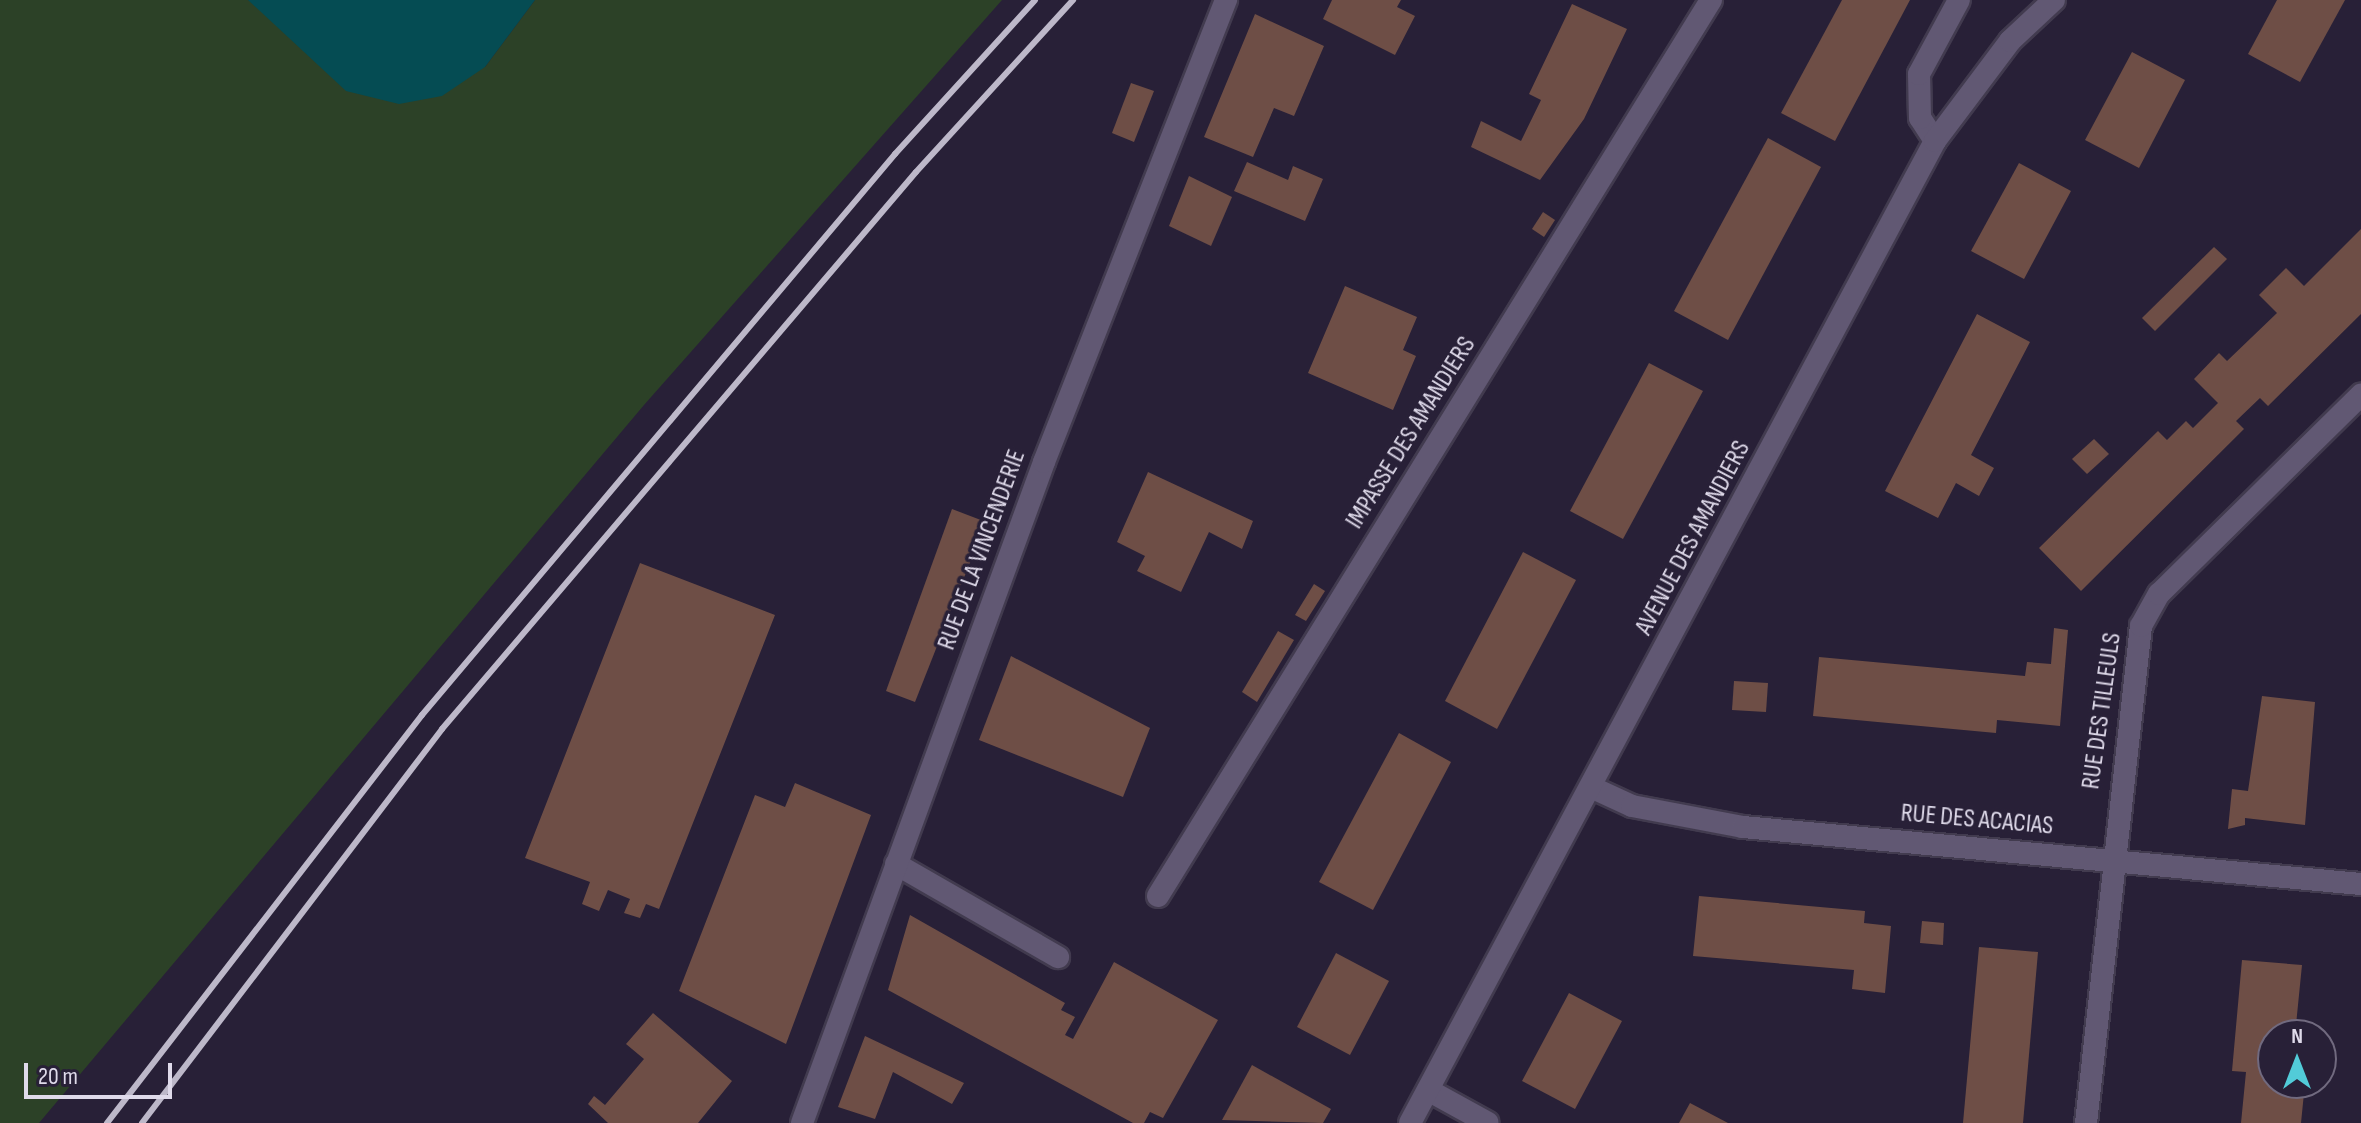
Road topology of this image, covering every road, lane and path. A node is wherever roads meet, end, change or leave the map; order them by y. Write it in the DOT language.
graph roads {
  1 [pos="1226,0"];
  2 [pos="1711,0"];
  3 [pos="1959,0"];
  4 [pos="2054,0"];
  5 [pos="1935,141"];
  6 [pos="2361,395"];
  7 [pos="1593,788"];
  8 [pos="2111,861"];
  9 [pos="896,864"];
  10 [pos="2361,884"];
  11 [pos="1158,896"];
  12 [pos="1058,957"];
  13 [pos="1428,1090"];
  14 [pos="802,1123"];
  15 [pos="1410,1123"];
  16 [pos="1488,1123"];
  17 [pos="2086,1123"];
  1 -- 9 [label="street, RUE DE LA VINCENDERIE"];
  2 -- 11 [label="street, IMPASSE DES AMANDIERS"];
  3 -- 5 [label="street"];
  4 -- 5 [label="street, AVENUE DES AMANDIERS"];
  5 -- 7 [label="street, AVENUE DES AMANDIERS"];
  6 -- 8 [label="street, RUE DES TILLEULS"];
  7 -- 8 [label="street, RUE DES ACACIAS"];
  7 -- 13 [label="street, AVENUE DES AMANDIERS"];
  8 -- 10 [label="street, RUE DES ACACIAS"];
  8 -- 17 [label="street, RUE DES TILLEULS"];
  9 -- 12 [label="street"];
  9 -- 14 [label="street, RUE DE LA VINCENDERIE"];
  13 -- 15 [label="street, AVENUE DES AMANDIERS"];
  13 -- 16 [label="street"];
}
